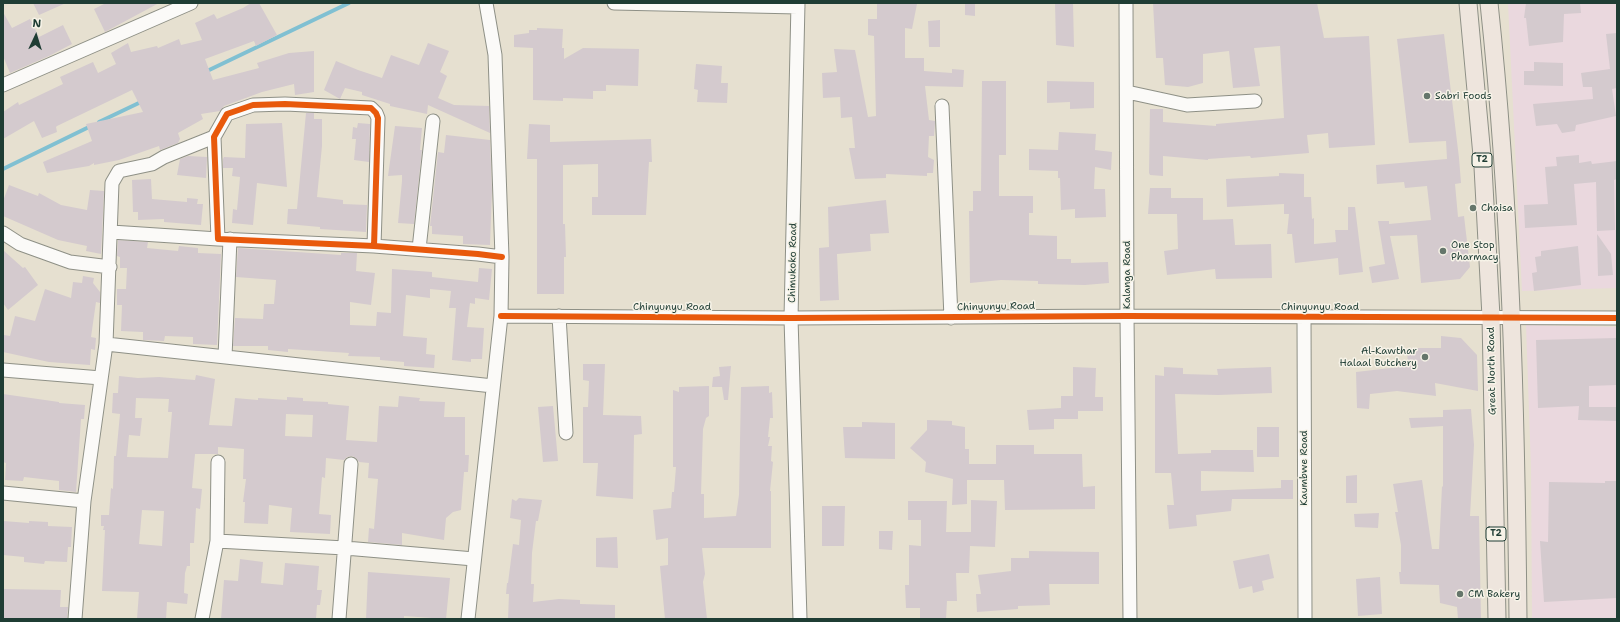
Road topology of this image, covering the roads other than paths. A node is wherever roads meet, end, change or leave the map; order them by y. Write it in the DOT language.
graph roads {
  1 [pos="190,3"];
  2 [pos="486,3"];
  3 [pos="614,3"];
  4 [pos="1126,3"];
  5 [pos="1468,3"];
  6 [pos="1489,3"];
  7 [pos="798,5"];
  8 [pos="3,85"];
  9 [pos="1127,92"];
  10 [pos="1255,101"];
  11 [pos="942,106"];
  12 [pos="432,121"];
  13 [pos="214,137"];
  14 [pos="111,232"];
  15 [pos="3,233"];
  16 [pos="224,239"];
  17 [pos="374,246"];
  18 [pos="419,249"];
  19 [pos="502,257"];
  20 [pos="110,267"];
  21 [pos="501,316"];
  22 [pos="559,316"];
  23 [pos="1127,316"];
  24 [pos="1512,316"];
  25 [pos="1304,317"];
  26 [pos="1491,317"];
  27 [pos="791,318"];
  28 [pos="951,318"];
  29 [pos="1617,318"];
  30 [pos="106,344"];
  31 [pos="225,357"];
  32 [pos="3,370"];
  33 [pos="101,378"];
  34 [pos="493,386"];
  35 [pos="566,433"];
  36 [pos="218,462"];
  37 [pos="351,464"];
  38 [pos="3,493"];
  39 [pos="84,501"];
  40 [pos="217,541"];
  41 [pos="345,548"];
  42 [pos="474,559"];
  43 [pos="75,619"];
  44 [pos="202,619"];
  45 [pos="339,619"];
  46 [pos="468,619"];
  47 [pos="800,619"];
  48 [pos="1130,619"];
  49 [pos="1305,619"];
  50 [pos="1497,619"];
  51 [pos="1518,619"];
  1 -- 8 [label="street"];
  2 -- 19 [label="street"];
  3 -- 7 [label="street"];
  4 -- 9 [label="street, Kalanga Road"];
  5 -- 26 [label="main road, Great North Road / T2"];
  6 -- 24 [label="main road, T2"];
  7 -- 27 [label="street, Chimukoko Road"];
  9 -- 10 [label="street"];
  9 -- 23 [label="street, Kalanga Road"];
  11 -- 28 [label="street"];
  12 -- 18 [label="street"];
  13 -- 14 [label="street"];
  13 -- 16 [label="street"];
  13 -- 17 [label="street"];
  14 -- 16 [label="street"];
  14 -- 20 [label="street"];
  15 -- 20 [label="street"];
  16 -- 17 [label="street"];
  16 -- 31 [label="street"];
  17 -- 18 [label="street"];
  18 -- 19 [label="street"];
  19 -- 21 [label="street"];
  20 -- 30 [label="street"];
  21 -- 22 [label="street, Chinyunyu Road"];
  21 -- 34 [label="street"];
  22 -- 27 [label="street, Chinyunyu Road"];
  22 -- 35 [label="street"];
  23 -- 25 [label="street, Chinyunyu Road"];
  23 -- 28 [label="street, Chinyunyu Road"];
  23 -- 48 [label="street, Kalanga Road"];
  24 -- 26 [label="street, Chinyunyu Road"];
  24 -- 29 [label="street, Chinyunyu Road"];
  24 -- 51 [label="main road, T2"];
  25 -- 26 [label="street, Chinyunyu Road"];
  25 -- 49 [label="street, Kaumbwe Road"];
  26 -- 50 [label="main road, Great North Road / T2"];
  27 -- 28 [label="street, Chinyunyu Road"];
  27 -- 47 [label="street, Chimukoko Road"];
  30 -- 31 [label="street"];
  30 -- 33 [label="street"];
  31 -- 34 [label="street"];
  32 -- 33 [label="street"];
  33 -- 39 [label="street"];
  34 -- 42 [label="street"];
  36 -- 40 [label="street"];
  37 -- 41 [label="street"];
  38 -- 39 [label="street"];
  39 -- 43 [label="street"];
  40 -- 41 [label="street"];
  40 -- 44 [label="street"];
  41 -- 42 [label="street"];
  41 -- 45 [label="street"];
  42 -- 46 [label="street"];
}
